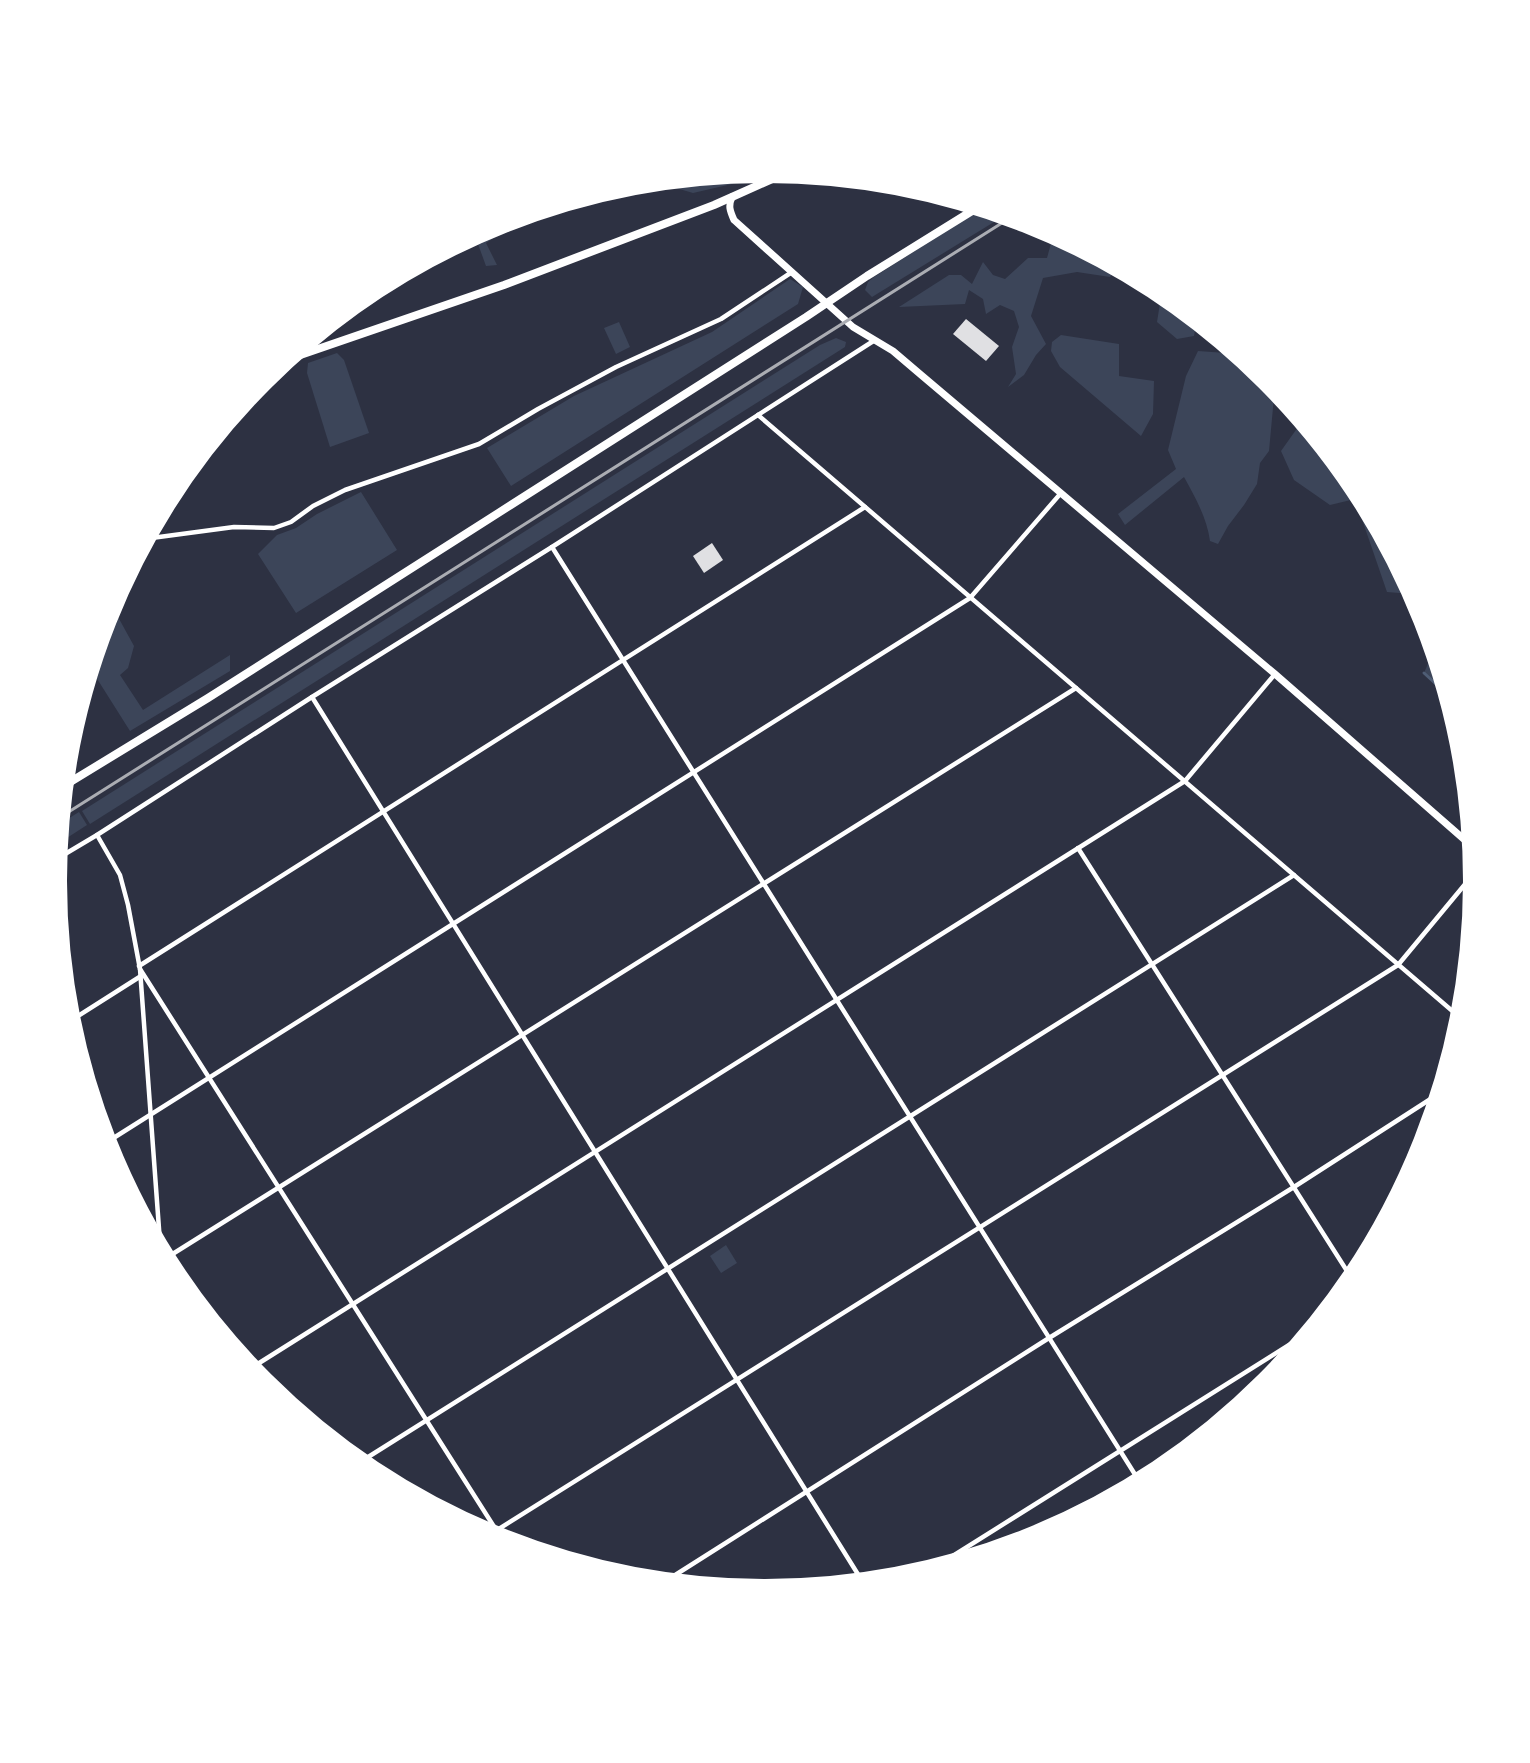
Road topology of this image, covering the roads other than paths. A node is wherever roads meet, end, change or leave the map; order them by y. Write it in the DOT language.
graph roads {
  1 [pos="772,179"];
  2 [pos="732,198"];
  3 [pos="972,211"];
  4 [pos="792,272"];
  5 [pos="826,303"];
  6 [pos="875,340"];
  7 [pos="301,355"];
  8 [pos="758,415"];
  9 [pos="1061,493"];
  10 [pos="865,507"];
  11 [pos="153,538"];
  12 [pos="552,547"];
  13 [pos="970,598"];
  14 [pos="623,660"];
  15 [pos="1275,674"];
  16 [pos="1076,688"];
  17 [pos="312,697"];
  18 [pos="693,772"];
  19 [pos="1185,781"];
  20 [pos="70,782"];
  21 [pos="383,812"];
  22 [pos="97,835"];
  23 [pos="1465,840"];
  24 [pos="1078,848"];
  25 [pos="64,855"];
  26 [pos="1294,875"];
  27 [pos="1467,882"];
  28 [pos="763,884"];
  29 [pos="453,924"];
  30 [pos="1152,964"];
  31 [pos="1398,964"];
  32 [pos="139,967"];
  33 [pos="142,976"];
  34 [pos="837,1000"];
  35 [pos="1455,1013"];
  36 [pos="76,1017"];
  37 [pos="522,1035"];
  38 [pos="1222,1075"];
  39 [pos="209,1078"];
  40 [pos="1433,1096"];
  41 [pos="151,1114"];
  42 [pos="910,1116"];
  43 [pos="112,1139"];
  44 [pos="595,1152"];
  45 [pos="1294,1187"];
  46 [pos="279,1188"];
  47 [pos="979,1227"];
  48 [pos="160,1238"];
  49 [pos="170,1253"];
  50 [pos="668,1268"];
  51 [pos="1348,1273"];
  52 [pos="353,1304"];
  53 [pos="1049,1338"];
  54 [pos="1296,1341"];
  55 [pos="256,1365"];
  56 [pos="737,1379"];
  57 [pos="426,1420"];
  58 [pos="1120,1451"];
  59 [pos="366,1458"];
  60 [pos="1136,1477"];
  61 [pos="806,1491"];
  62 [pos="496,1530"];
  63 [pos="946,1560"];
  64 [pos="672,1577"];
  65 [pos="859,1577"];
  1 -- 2 [label="main road"];
  2 -- 4 [label="main road"];
  2 -- 7 [label="main road"];
  3 -- 5 [label="main road"];
  4 -- 5 [label="main road"];
  4 -- 11 [label="street"];
  5 -- 6 [label="main road"];
  5 -- 20 [label="main road"];
  6 -- 8 [label="street"];
  6 -- 9 [label="main road"];
  8 -- 10 [label="street"];
  8 -- 12 [label="street"];
  9 -- 13 [label="street"];
  9 -- 15 [label="main road"];
  10 -- 13 [label="street"];
  10 -- 14 [label="street"];
  12 -- 14 [label="street"];
  12 -- 17 [label="street"];
  13 -- 16 [label="street"];
  13 -- 18 [label="street"];
  14 -- 18 [label="street"];
  14 -- 21 [label="street"];
  15 -- 19 [label="street"];
  15 -- 23 [label="main road"];
  16 -- 19 [label="street"];
  16 -- 28 [label="street"];
  17 -- 21 [label="street"];
  17 -- 22 [label="street"];
  18 -- 28 [label="street"];
  18 -- 29 [label="street"];
  19 -- 24 [label="street"];
  19 -- 26 [label="street"];
  21 -- 29 [label="street"];
  21 -- 32 [label="street"];
  22 -- 25 [label="street"];
  22 -- 32 [label="street"];
  24 -- 30 [label="street"];
  24 -- 34 [label="street"];
  26 -- 30 [label="street"];
  26 -- 31 [label="street"];
  27 -- 31 [label="street"];
  28 -- 34 [label="street"];
  28 -- 37 [label="street"];
  29 -- 37 [label="street"];
  29 -- 39 [label="street"];
  30 -- 38 [label="street"];
  30 -- 42 [label="street"];
  31 -- 35 [label="street"];
  31 -- 38 [label="street"];
  32 -- 33 [label="street"];
  33 -- 36 [label="street"];
  33 -- 39 [label="street"];
  33 -- 41 [label="street"];
  34 -- 42 [label="street"];
  34 -- 44 [label="street"];
  37 -- 44 [label="street"];
  37 -- 46 [label="street"];
  38 -- 45 [label="street"];
  38 -- 47 [label="street"];
  39 -- 41 [label="street"];
  39 -- 46 [label="street"];
  40 -- 45 [label="street"];
  41 -- 43 [label="street"];
  41 -- 48 [label="street"];
  42 -- 47 [label="street"];
  42 -- 50 [label="street"];
  44 -- 50 [label="street"];
  44 -- 52 [label="street"];
  45 -- 51 [label="street"];
  45 -- 53 [label="street"];
  46 -- 49 [label="street"];
  46 -- 52 [label="street"];
  47 -- 53 [label="street"];
  47 -- 56 [label="street"];
  50 -- 56 [label="street"];
  50 -- 57 [label="street"];
  52 -- 55 [label="street"];
  52 -- 57 [label="street"];
  53 -- 58 [label="street"];
  53 -- 61 [label="street"];
  54 -- 58 [label="street"];
  56 -- 61 [label="street"];
  56 -- 62 [label="street"];
  57 -- 59 [label="street"];
  57 -- 62 [label="street"];
  58 -- 60 [label="street"];
  58 -- 63 [label="street"];
  61 -- 64 [label="street"];
  61 -- 65 [label="street"];
}
